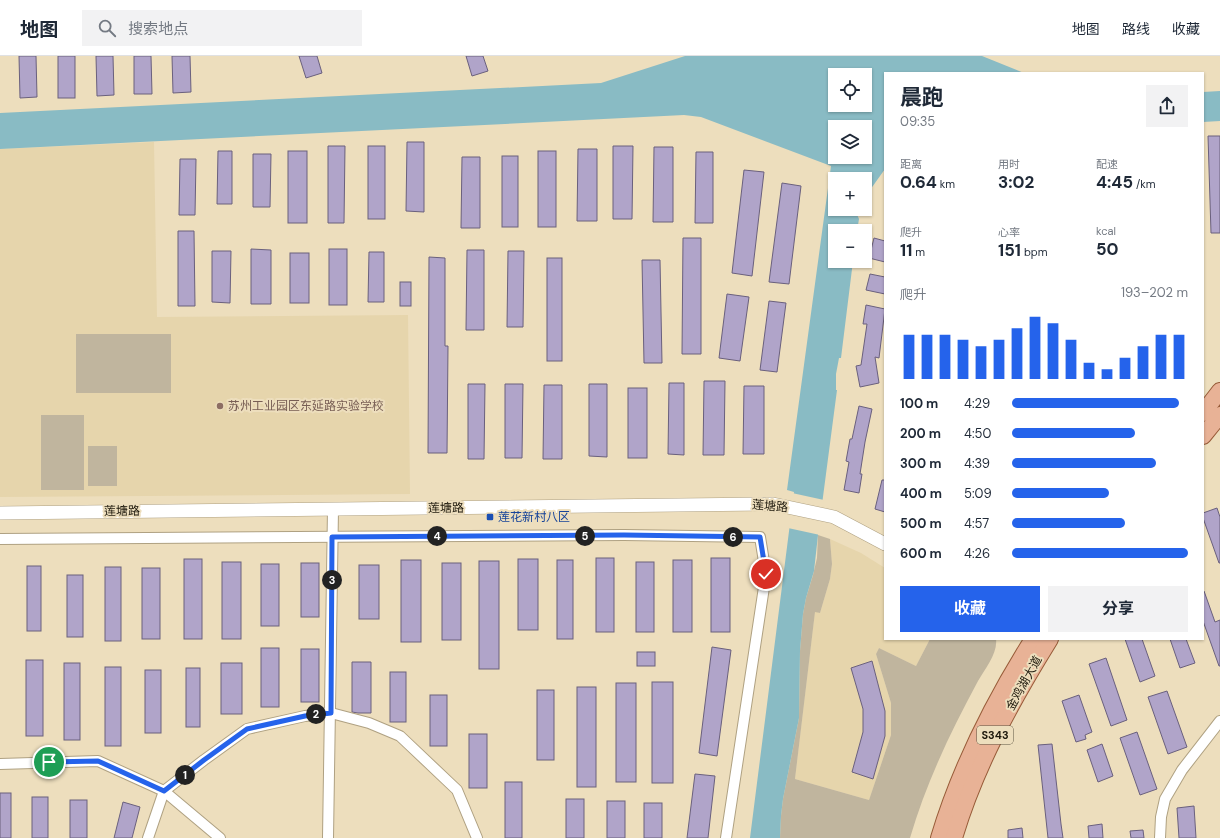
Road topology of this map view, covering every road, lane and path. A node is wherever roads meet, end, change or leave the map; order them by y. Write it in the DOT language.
graph roads {
  1 [pos="1220,391"];
  2 [pos="1204,412"];
  3 [pos="1220,415"];
  4 [pos="1204,435"];
  5 [pos="333,509"];
  6 [pos="0,513"];
  7 [pos="332,537"];
  8 [pos="0,539"];
  9 [pos="884,543"];
  10 [pos="1032,640"];
  11 [pos="1048,640"];
  12 [pos="331,713"];
  13 [pos="1220,721"];
  14 [pos="0,764"];
  15 [pos="164,791"];
  16 [pos="148,838"];
  17 [pos="220,838"];
  18 [pos="328,838"];
  19 [pos="477,838"];
  20 [pos="726,838"];
  21 [pos="939,838"];
  22 [pos="954,838"];
  23 [pos="1160,838"];
  1 -- 2 [label="main road"];
  3 -- 4 [label="main road"];
  5 -- 6 [label="street, 莲塘路"];
  5 -- 7 [label="street"];
  5 -- 9 [label="street, 莲塘路"];
  7 -- 8 [label="street"];
  7 -- 12 [label="street"];
  7 -- 20 [label="street"];
  10 -- 21 [label="main road, 金鸡湖大道 / S343"];
  11 -- 22 [label="main road, 金鸡湖大道 / S343"];
  12 -- 15 [label="street"];
  12 -- 18 [label="street"];
  12 -- 19 [label="street"];
  13 -- 23 [label="street"];
  14 -- 15 [label="street"];
  15 -- 16 [label="street"];
  15 -- 17 [label="street"];
}
